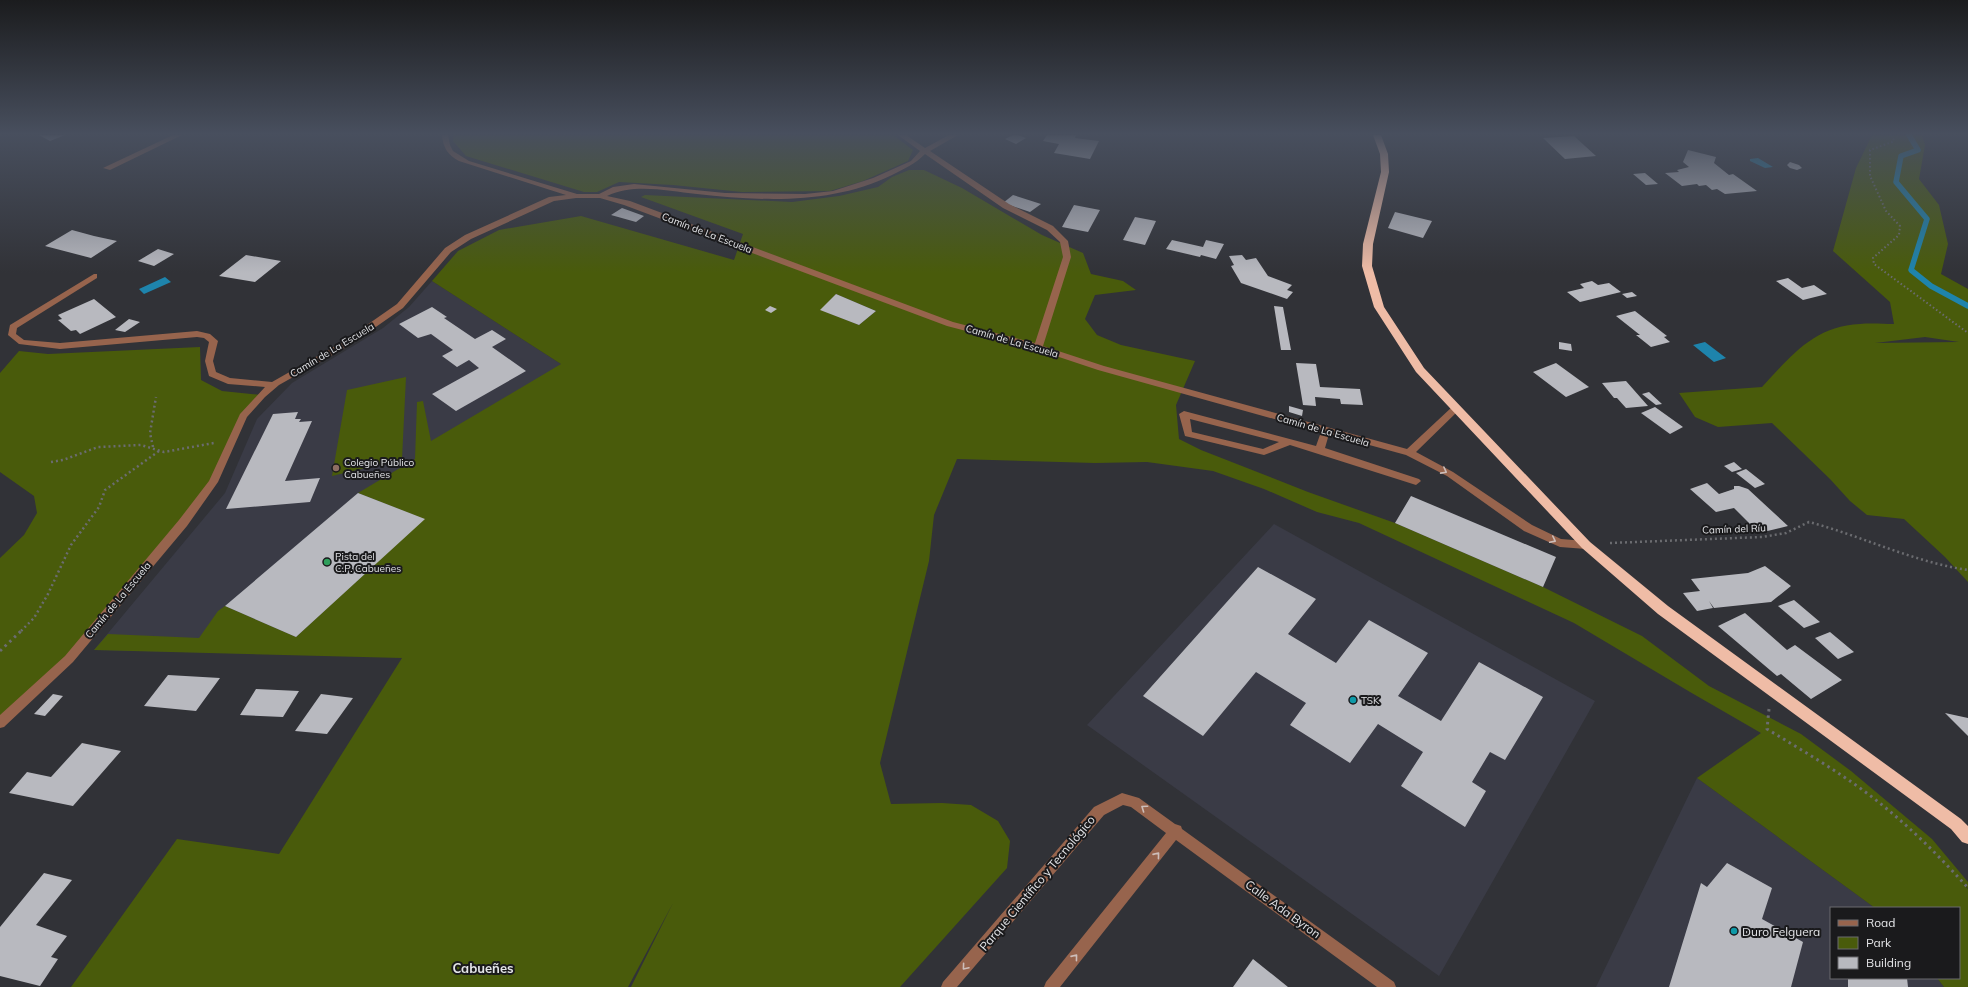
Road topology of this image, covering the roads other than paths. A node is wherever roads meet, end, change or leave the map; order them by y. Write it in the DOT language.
graph roads {
  1 [pos="528,181"];
  2 [pos="873,181"];
  3 [pos="968,181"];
  4 [pos="1384,181"];
  5 [pos="576,196"];
  6 [pos="600,196"];
  7 [pos="94,276"];
  8 [pos="1038,347"];
  9 [pos="274,385"];
  10 [pos="1455,409"];
  11 [pos="1326,430"];
  12 [pos="1290,442"];
  13 [pos="1320,450"];
  14 [pos="1409,453"];
  15 [pos="1416,482"];
  16 [pos="1586,545"];
  17 [pos="0,723"];
  18 [pos="1176,830"];
  19 [pos="1968,837"];
  20 [pos="948,987"];
  21 [pos="1051,987"];
  22 [pos="1389,987"];
  1 -- 5 [label="street"];
  2 -- 6 [label="street"];
  3 -- 8 [label="street"];
  4 -- 10 [label="highway"];
  5 -- 6 [label="street, Camín de La Escuela"];
  5 -- 9 [label="street, Camín de La Escuela"];
  6 -- 8 [label="street, Camín de La Escuela"];
  7 -- 9 [label="street"];
  8 -- 11 [label="street, Camín de La Escuela"];
  9 -- 17 [label="street, Camín de La Escuela"];
  10 -- 14 [label="street"];
  10 -- 16 [label="highway"];
  11 -- 13 [label="street"];
  11 -- 14 [label="street, Camín de La Escuela"];
  12 -- 12 [label="street"];
  12 -- 13 [label="street"];
  13 -- 15 [label="street"];
  14 -- 16 [label="street, Camín de La Escuela, one-way"];
  16 -- 19 [label="highway"];
  18 -- 20 [label="street, Parque Científico y Tecnológico, one-way"];
  21 -- 18 [label="street, one-way"];
  18 -- 22 [label="street, Calle Ada Byron"];
}
